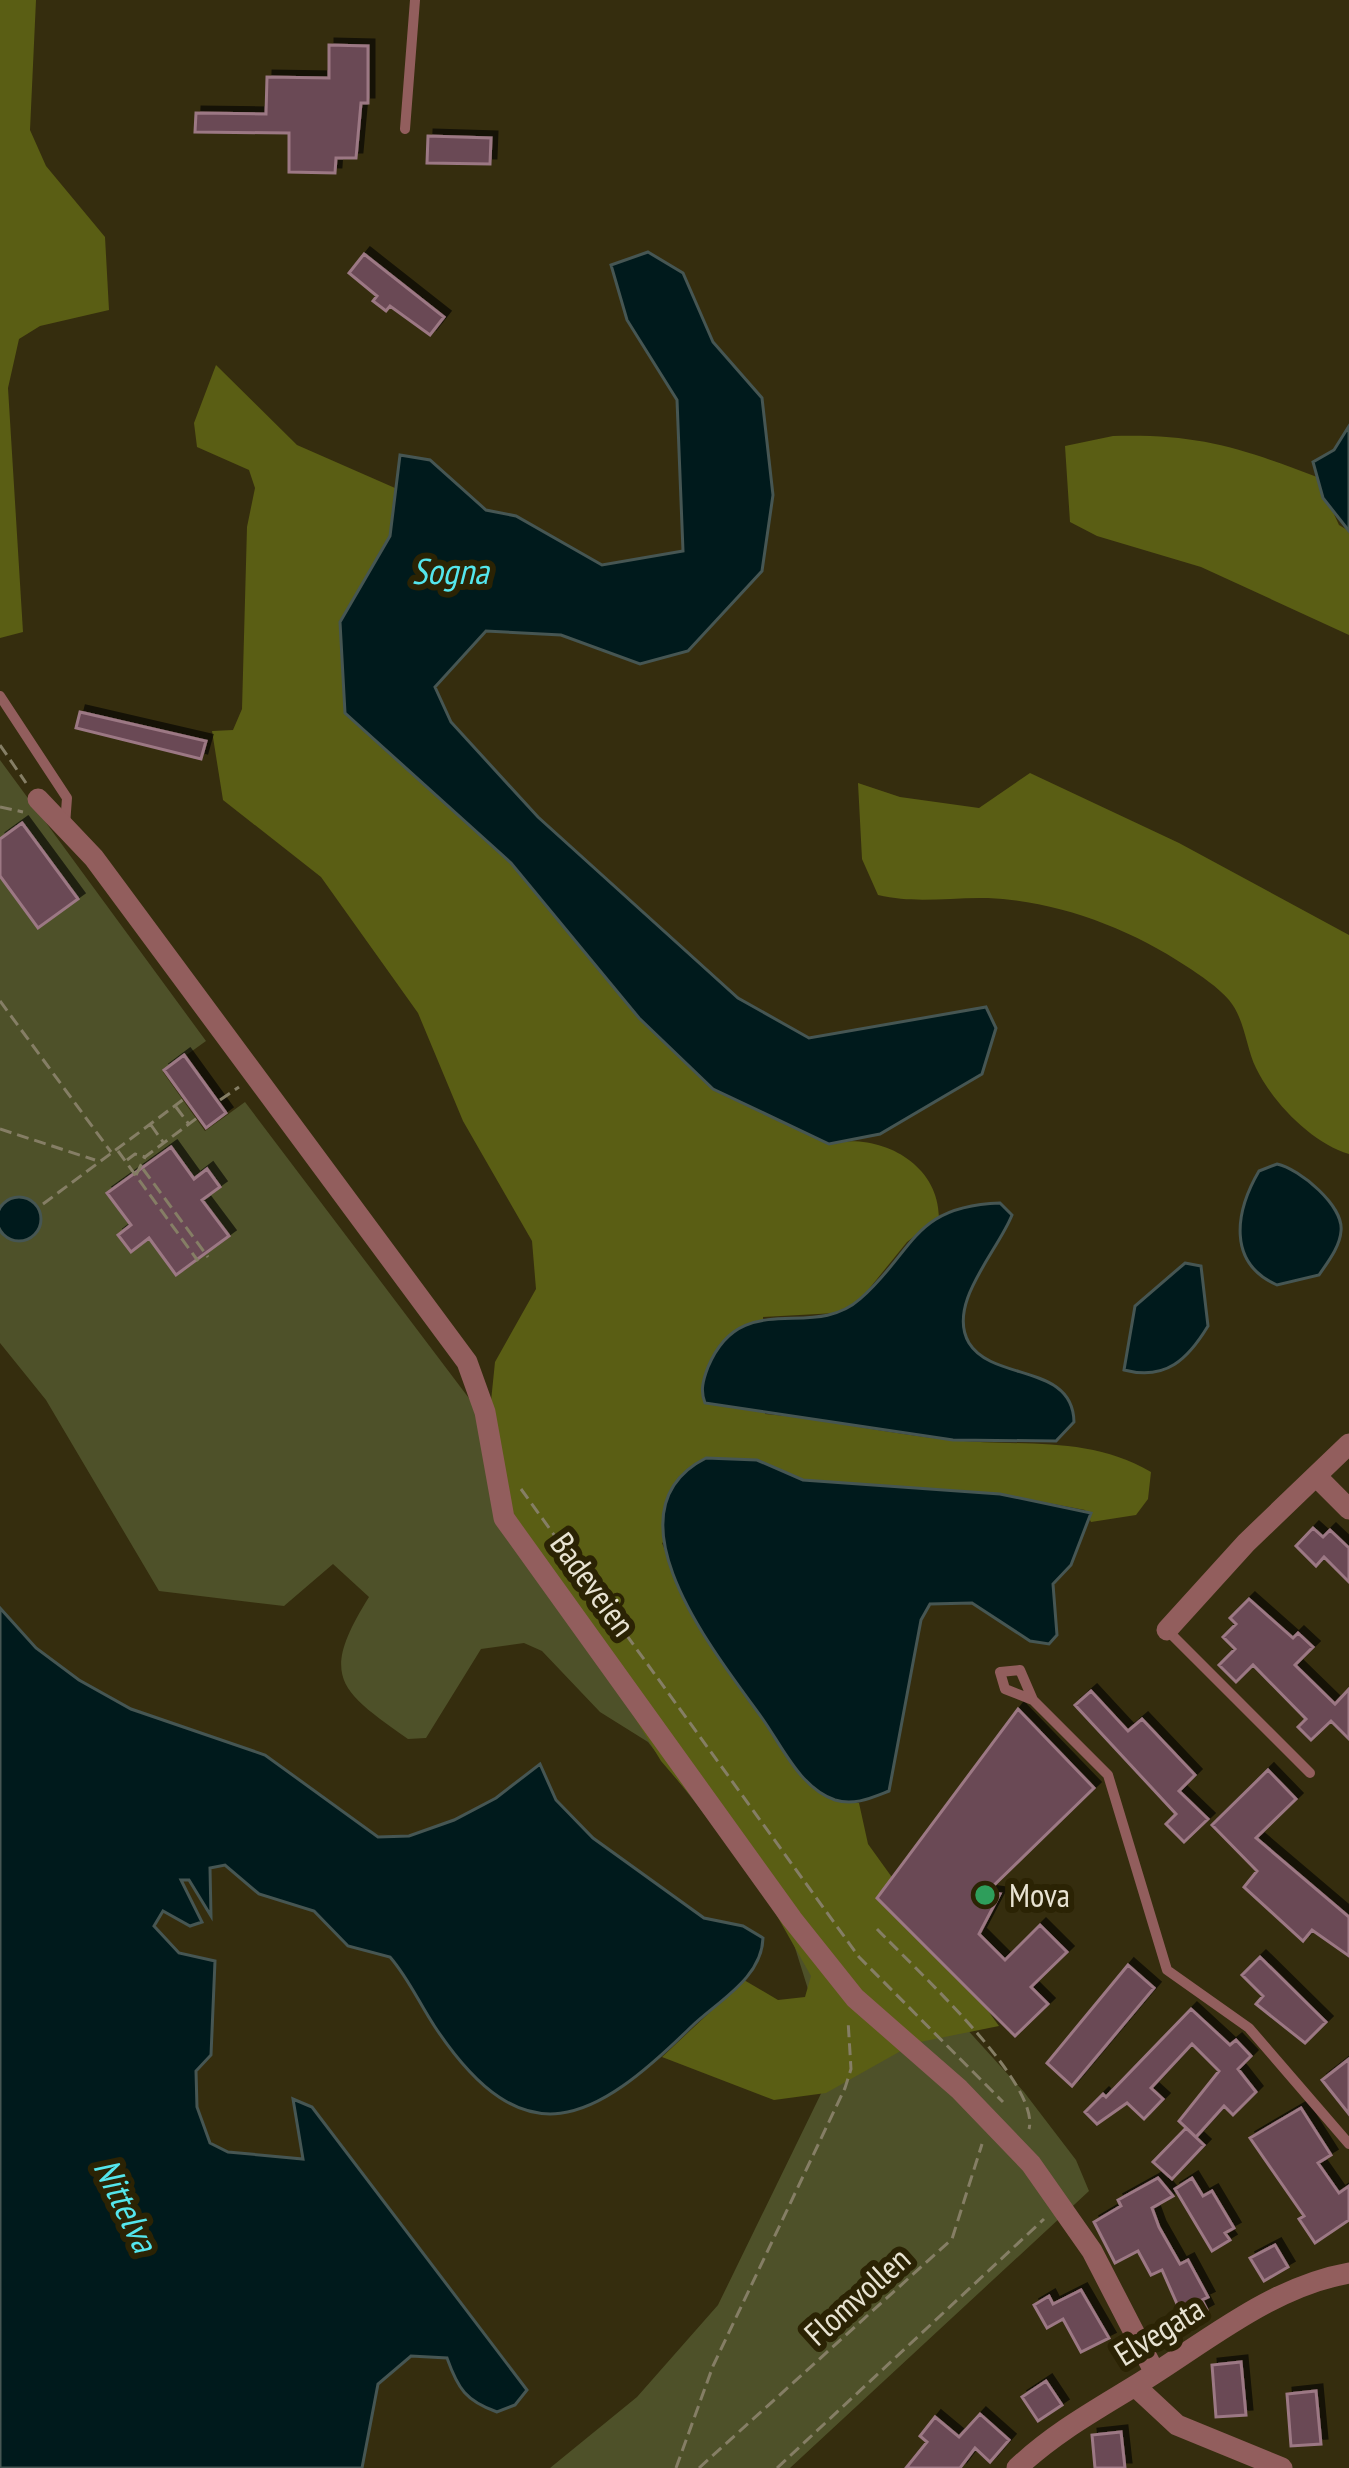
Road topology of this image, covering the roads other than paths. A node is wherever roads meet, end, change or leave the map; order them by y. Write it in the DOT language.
graph roads {
  1 [pos="415,0"];
  2 [pos="405,129"];
  3 [pos="0,696"];
  4 [pos="30,806"];
  5 [pos="64,829"];
  6 [pos="1349,1444"];
  7 [pos="1316,1476"];
  8 [pos="1349,1509"];
  9 [pos="1167,1630"];
  10 [pos="1033,1700"];
  11 [pos="1310,1772"];
  12 [pos="1349,2144"];
  13 [pos="1349,2273"];
  14 [pos="1155,2373"];
  15 [pos="1135,2386"];
  16 [pos="1240,2461"];
  17 [pos="1017,2468"];
  18 [pos="1282,2468"];
  1 -- 2 [label="lane"];
  3 -- 5 [label="lane"];
  4 -- 5 [label="street, Badeveien"];
  5 -- 14 [label="street, Badeveien"];
  6 -- 7 [label="street"];
  7 -- 8 [label="street"];
  7 -- 9 [label="street"];
  9 -- 11 [label="lane"];
  10 -- 12 [label="lane"];
  13 -- 14 [label="street, Elvegata"];
  14 -- 15 [label="street, Elvegata"];
  15 -- 16 [label="street"];
  15 -- 17 [label="street, Elvegata"];
  16 -- 18 [label="street"];
}
